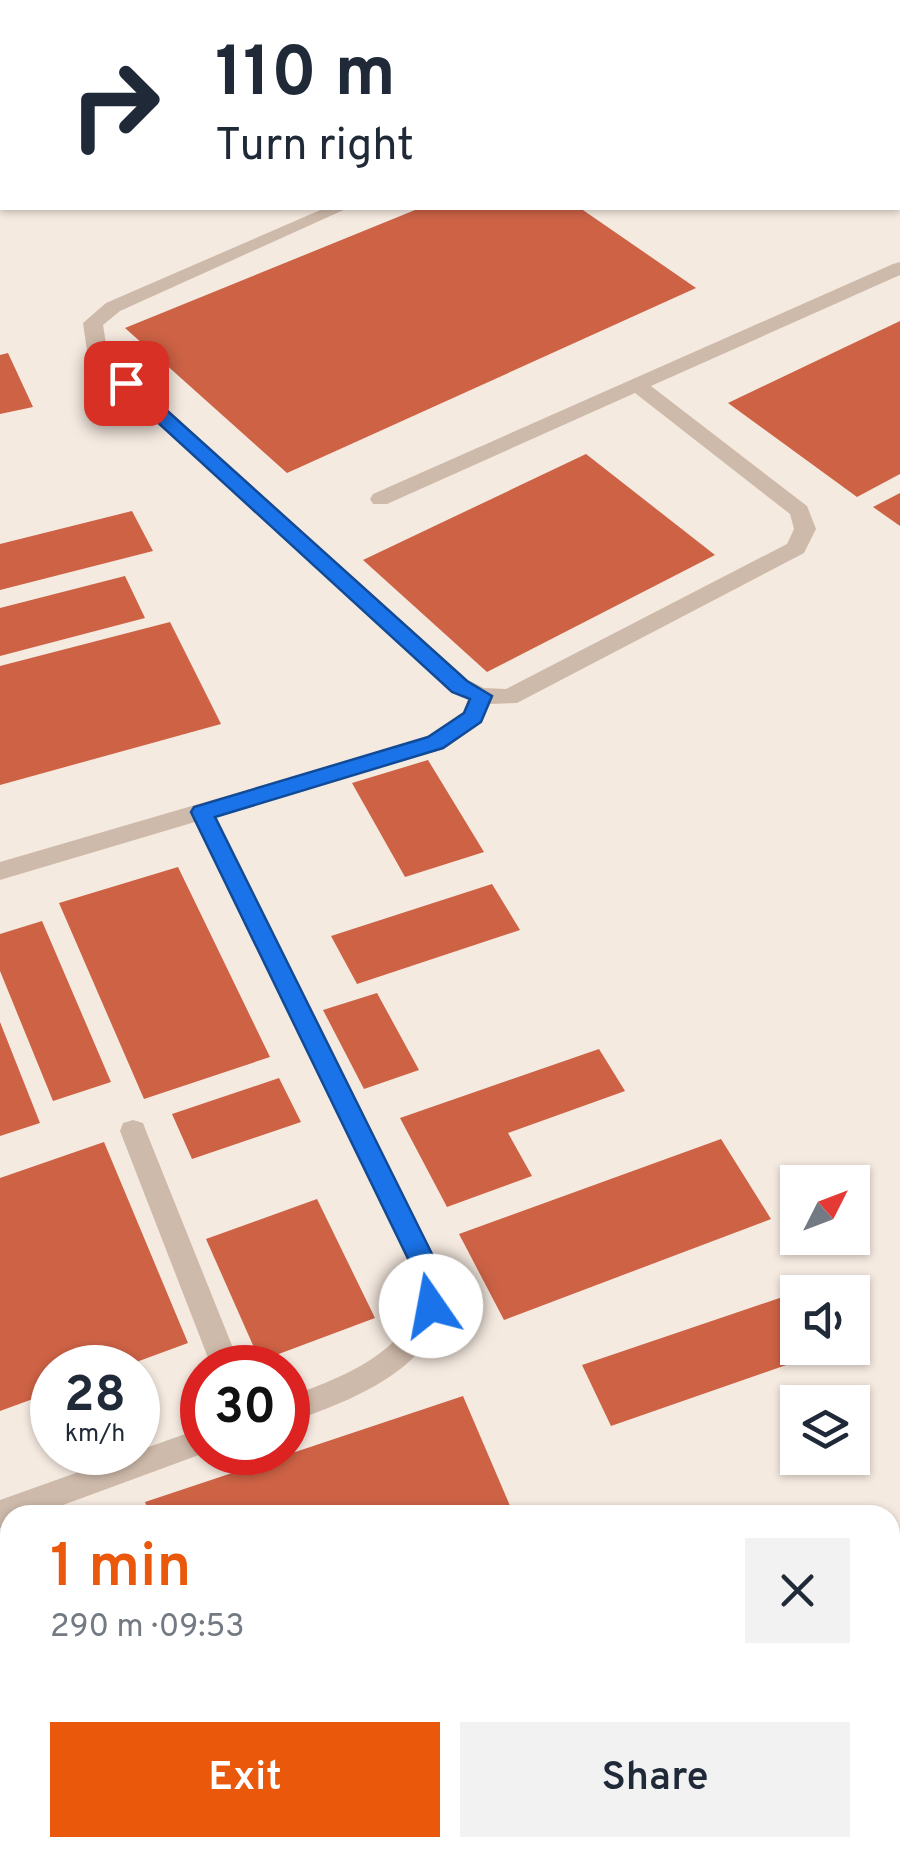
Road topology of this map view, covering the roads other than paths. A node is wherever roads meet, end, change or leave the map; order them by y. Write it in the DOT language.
graph roads {
  1 [pos="334,210"];
  2 [pos="900,268"];
  3 [pos="634,384"];
  4 [pos="380,500"];
  5 [pos="481,696"];
  6 [pos="202,812"];
  7 [pos="0,871"];
  8 [pos="133,1131"];
  9 [pos="218,1345"];
  10 [pos="310,1402"];
  11 [pos="180,1448"];
  12 [pos="25,1505"];
  1 -- 5 [label="street"];
  2 -- 3 [label="street"];
  3 -- 4 [label="street"];
  3 -- 5 [label="street"];
  5 -- 6 [label="street"];
  6 -- 7 [label="street"];
  6 -- 10 [label="street"];
  8 -- 9 [label="street"];
  11 -- 12 [label="street"];
}
